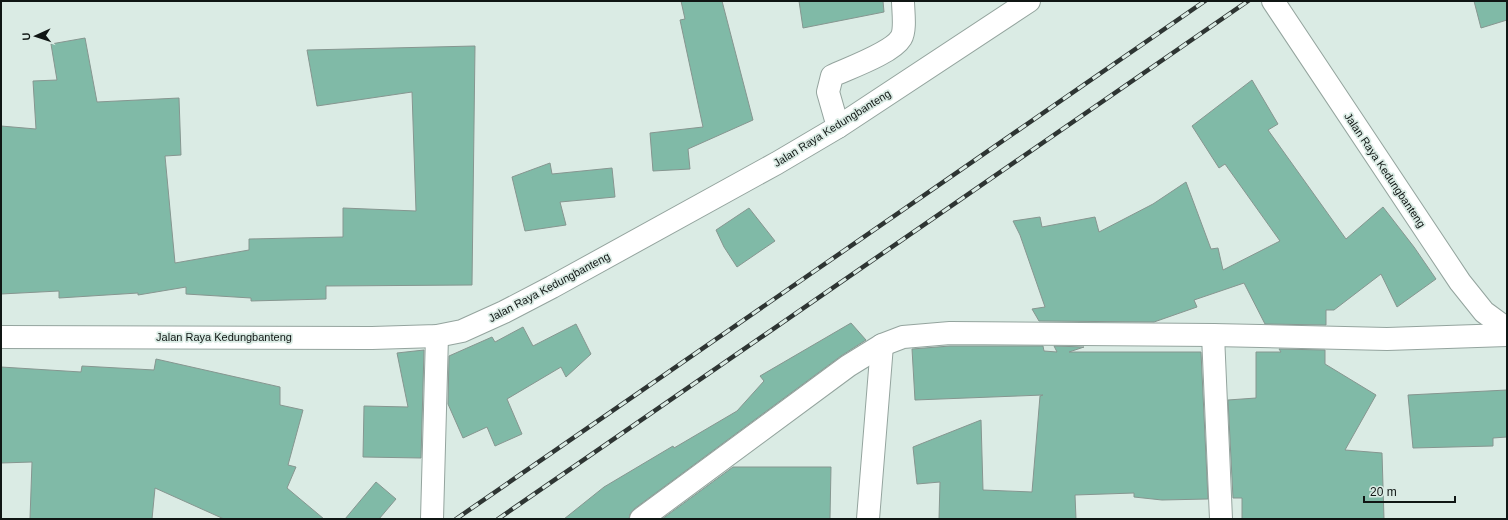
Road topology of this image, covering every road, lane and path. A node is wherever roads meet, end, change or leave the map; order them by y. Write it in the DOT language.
graph roads {
  1 [pos="903,1"];
  2 [pos="1029,1"];
  3 [pos="1273,1"];
  4 [pos="838,127"];
  5 [pos="1507,329"];
  6 [pos="1213,335"];
  7 [pos="1507,335"];
  8 [pos="1,336"];
  9 [pos="437,336"];
  10 [pos="882,345"];
  11 [pos="432,519"];
  12 [pos="641,519"];
  13 [pos="868,519"];
  14 [pos="1221,519"];
  1 -- 4 [label="street"];
  2 -- 4 [label="street, Jalan Raya Kedungbanteng"];
  3 -- 5 [label="street, Jalan Raya Kedungbanteng"];
  4 -- 9 [label="street, Jalan Raya Kedungbanteng"];
  6 -- 7 [label="street"];
  6 -- 10 [label="street"];
  6 -- 14 [label="street"];
  8 -- 9 [label="street, Jalan Raya Kedungbanteng"];
  9 -- 11 [label="street"];
  10 -- 12 [label="street"];
  10 -- 13 [label="street"];
}
